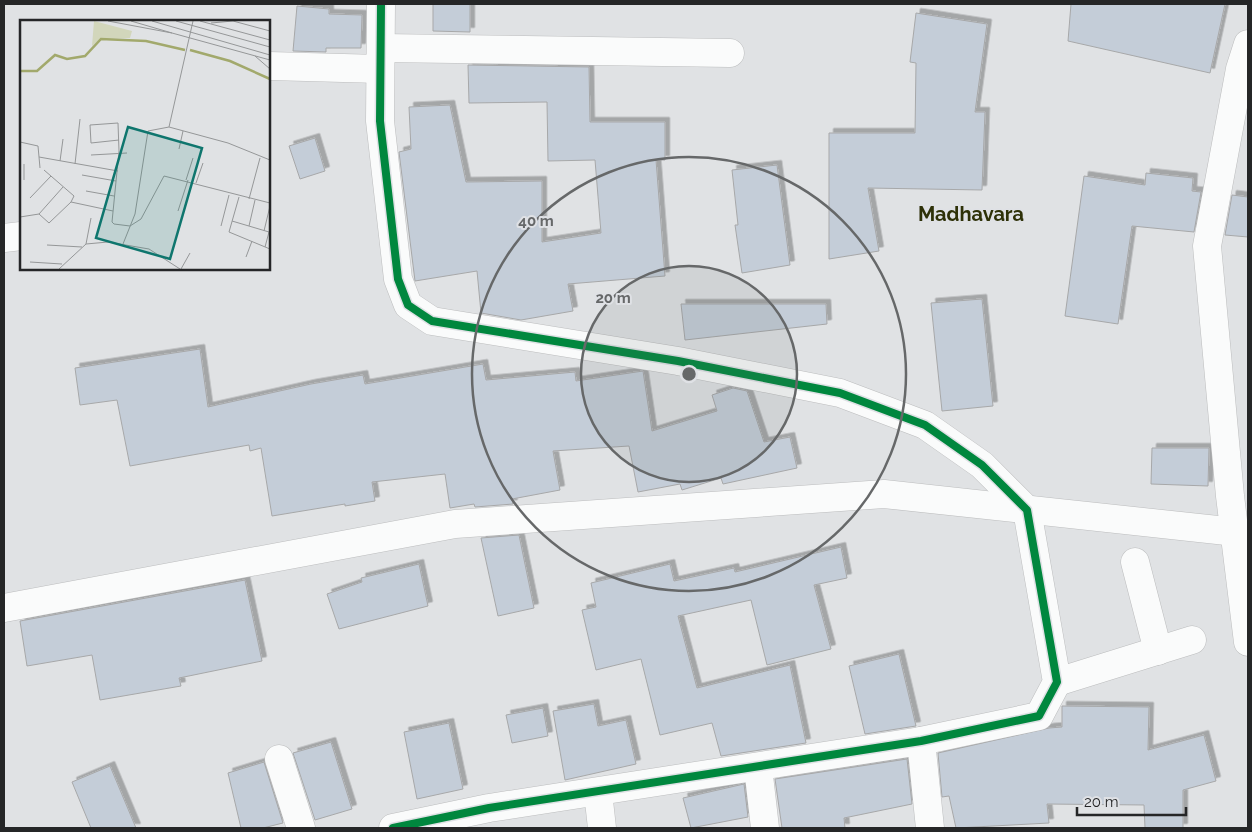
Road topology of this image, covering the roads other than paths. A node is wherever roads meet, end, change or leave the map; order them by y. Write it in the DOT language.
graph roads {
  1 [pos="381,4"];
  2 [pos="1248,44"];
  3 [pos="730,53"];
  4 [pos="380,58"];
  5 [pos="270,66"];
  6 [pos="20,236"];
  7 [pos="4,238"];
  8 [pos="1027,510"];
  9 [pos="1236,532"];
  10 [pos="1135,562"];
  11 [pos="4,608"];
  12 [pos="1192,640"];
  13 [pos="1248,642"];
  14 [pos="1158,651"];
  15 [pos="1057,682"];
  16 [pos="922,741"];
  17 [pos="279,759"];
  18 [pos="758,767"];
  19 [pos="598,792"];
  20 [pos="491,818"];
  21 [pos="301,828"];
  22 [pos="393,828"];
  23 [pos="602,828"];
  24 [pos="765,828"];
  25 [pos="930,828"];
  1 -- 4 [label="street"];
  2 -- 9 [label="street"];
  3 -- 4 [label="street"];
  4 -- 5 [label="street"];
  4 -- 8 [label="street"];
  6 -- 7 [label="street"];
  8 -- 9 [label="street"];
  8 -- 11 [label="street"];
  8 -- 15 [label="street"];
  9 -- 13 [label="street"];
  10 -- 14 [label="street"];
  12 -- 14 [label="street"];
  14 -- 15 [label="street"];
  15 -- 16 [label="street"];
  16 -- 18 [label="street"];
  16 -- 25 [label="street"];
  17 -- 21 [label="street"];
  18 -- 19 [label="street"];
  18 -- 24 [label="street"];
  19 -- 20 [label="street"];
  19 -- 23 [label="street"];
  20 -- 22 [label="street"];
}
